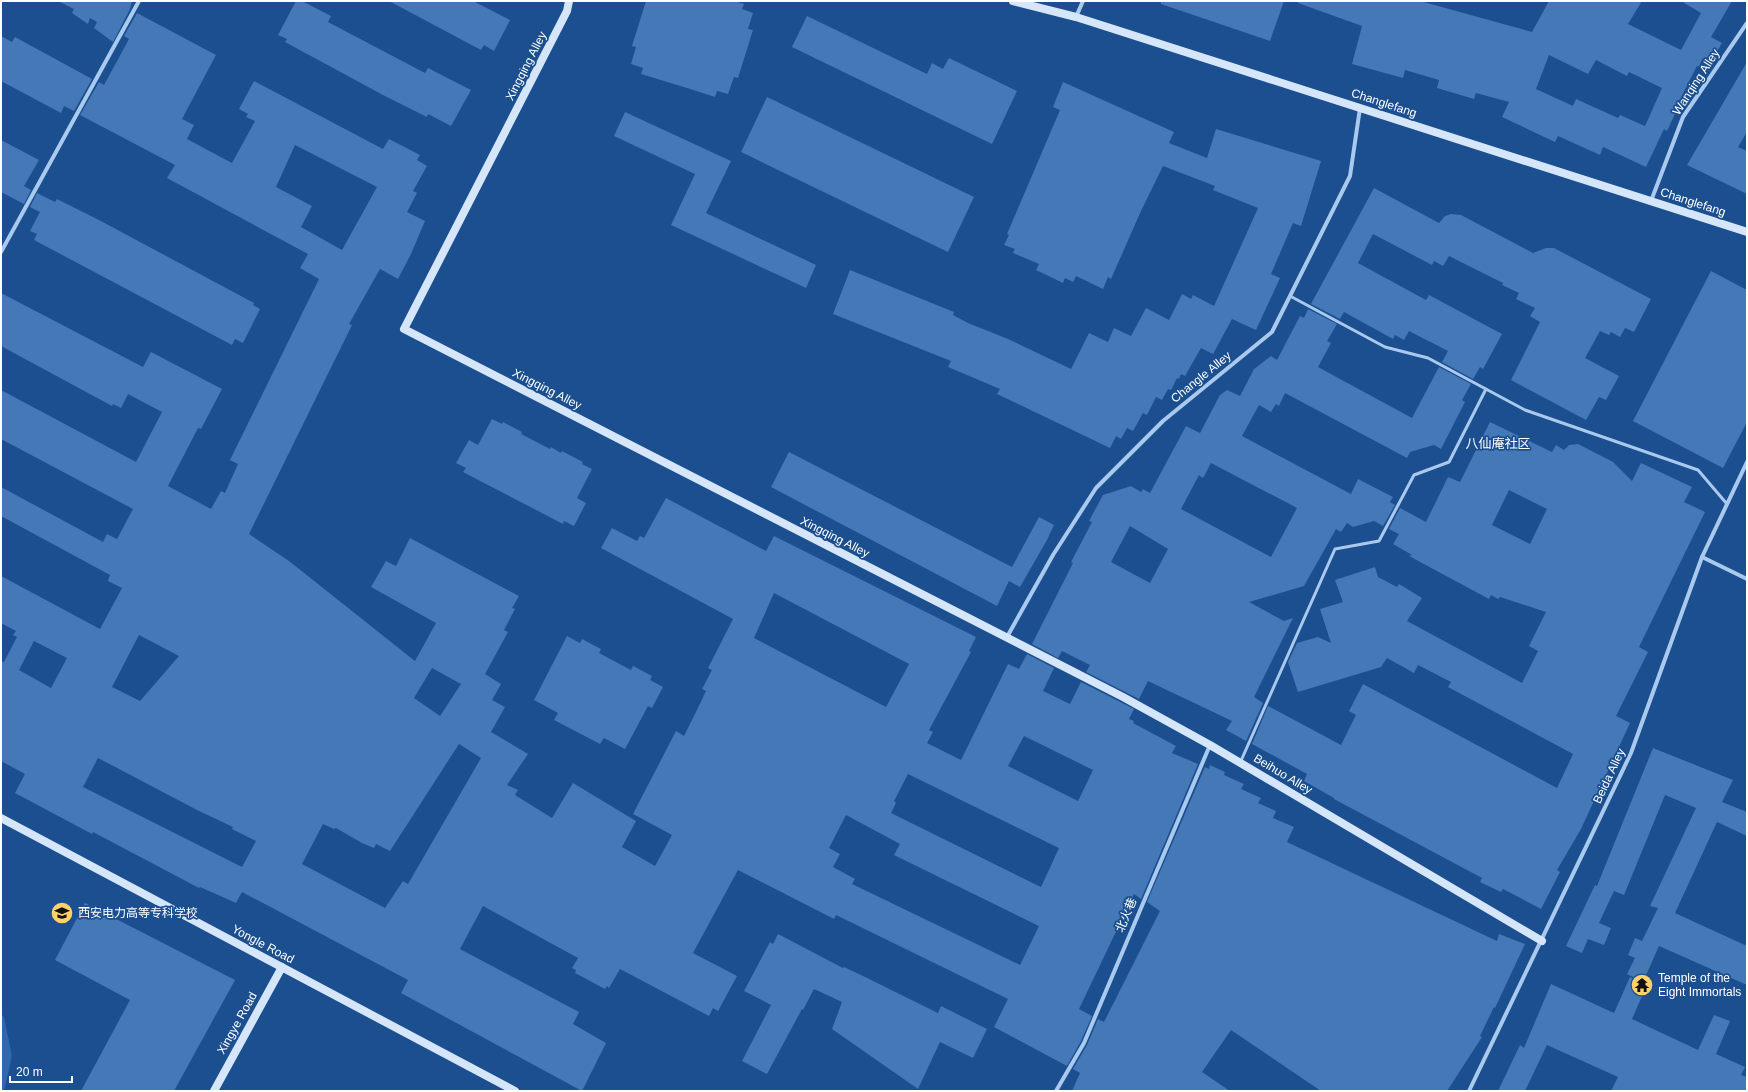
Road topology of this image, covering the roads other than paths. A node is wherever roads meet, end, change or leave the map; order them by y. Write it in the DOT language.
graph roads {
  1 [pos="139,1"];
  2 [pos="569,1"];
  3 [pos="1013,1"];
  4 [pos="1082,1"];
  5 [pos="1076,17"];
  6 [pos="1747,23"];
  7 [pos="1360,108"];
  8 [pos="1651,201"];
  9 [pos="1747,232"];
  10 [pos="1,252"];
  11 [pos="1290,296"];
  12 [pos="1486,389"];
  13 [pos="1747,462"];
  14 [pos="1727,504"];
  15 [pos="1702,557"];
  16 [pos="1747,579"];
  17 [pos="1006,638"];
  18 [pos="1210,745"];
  19 [pos="1240,763"];
  20 [pos="1,818"];
  21 [pos="1542,941"];
  22 [pos="282,967"];
  23 [pos="214,1091"];
  24 [pos="514,1091"];
  25 [pos="1056,1091"];
  26 [pos="1469,1091"];
  1 -- 10 [label="street"];
  2 -- 17 [label="street, Xingqing Alley"];
  3 -- 5 [label="street, Changlefang"];
  4 -- 5 [label="street"];
  5 -- 7 [label="street, Changlefang"];
  6 -- 8 [label="street, Wanqing Alley"];
  7 -- 8 [label="street, Changlefang"];
  7 -- 11 [label="street, Changle Alley"];
  8 -- 9 [label="street, Changlefang"];
  11 -- 12 [label="lane"];
  11 -- 17 [label="street, Changle Alley"];
  12 -- 14 [label="lane"];
  12 -- 19 [label="lane"];
  13 -- 14 [label="street, Beida Alley"];
  14 -- 15 [label="street, Beida Alley"];
  15 -- 16 [label="street"];
  15 -- 21 [label="street, Beida Alley"];
  17 -- 18 [label="street, Beihuo Alley"];
  18 -- 19 [label="street, Beihuo Alley"];
  18 -- 25 [label="street, 北火巷"];
  19 -- 21 [label="street, Beihuo Alley"];
  20 -- 22 [label="street, Yongle Road"];
  21 -- 26 [label="street, Beida Alley"];
  22 -- 23 [label="street, Xingye Road"];
  22 -- 24 [label="street, Yongle Road"];
}
